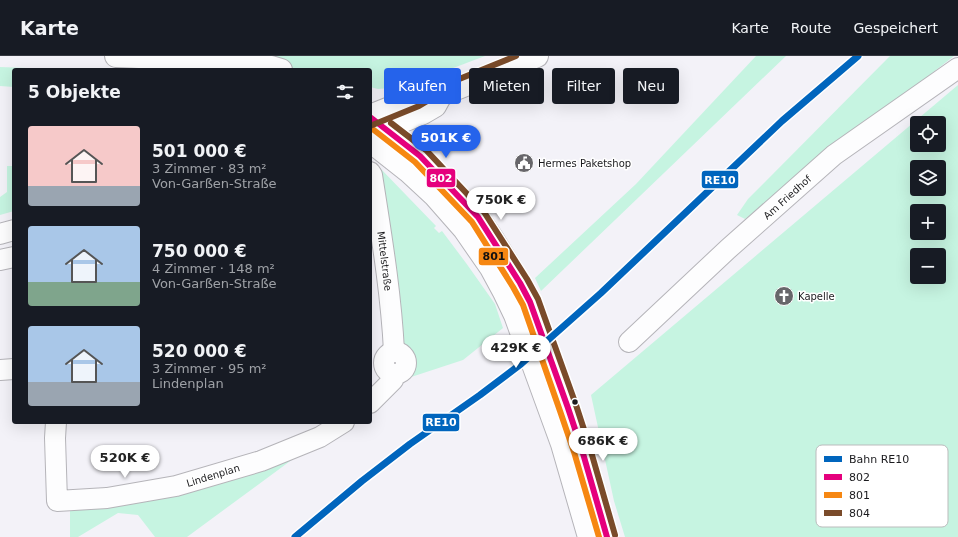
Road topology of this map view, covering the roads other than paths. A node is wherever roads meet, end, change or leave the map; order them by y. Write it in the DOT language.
graph roads {
  1 [pos="116,56"];
  2 [pos="537,56"];
  3 [pos="240,67"];
  4 [pos="273,68"];
  5 [pos="958,68"];
  6 [pos="373,127"];
  7 [pos="372,175"];
  8 [pos="12,231"];
  9 [pos="0,234"];
  10 [pos="12,257"];
  11 [pos="0,260"];
  12 [pos="629,342"];
  13 [pos="385,363"];
  14 [pos="12,369"];
  15 [pos="0,370"];
  16 [pos="372,401"];
  17 [pos="56,424"];
  18 [pos="341,424"];
  19 [pos="589,537"];
  20 [pos="607,537"];
  1 -- 3 [label="main road"];
  2 -- 6 [label="main road"];
  3 -- 4 [label="main road"];
  5 -- 12 [label="street, Am Friedhof"];
  6 -- 19 [label="main road"];
  6 -- 20 [label="main road"];
  7 -- 13 [label="street, Mittelstraße"];
  8 -- 9 [label="street"];
  10 -- 11 [label="street"];
  13 -- 16 [label="street"];
  14 -- 15 [label="street"];
  17 -- 18 [label="street, Lindenplan"];
}
